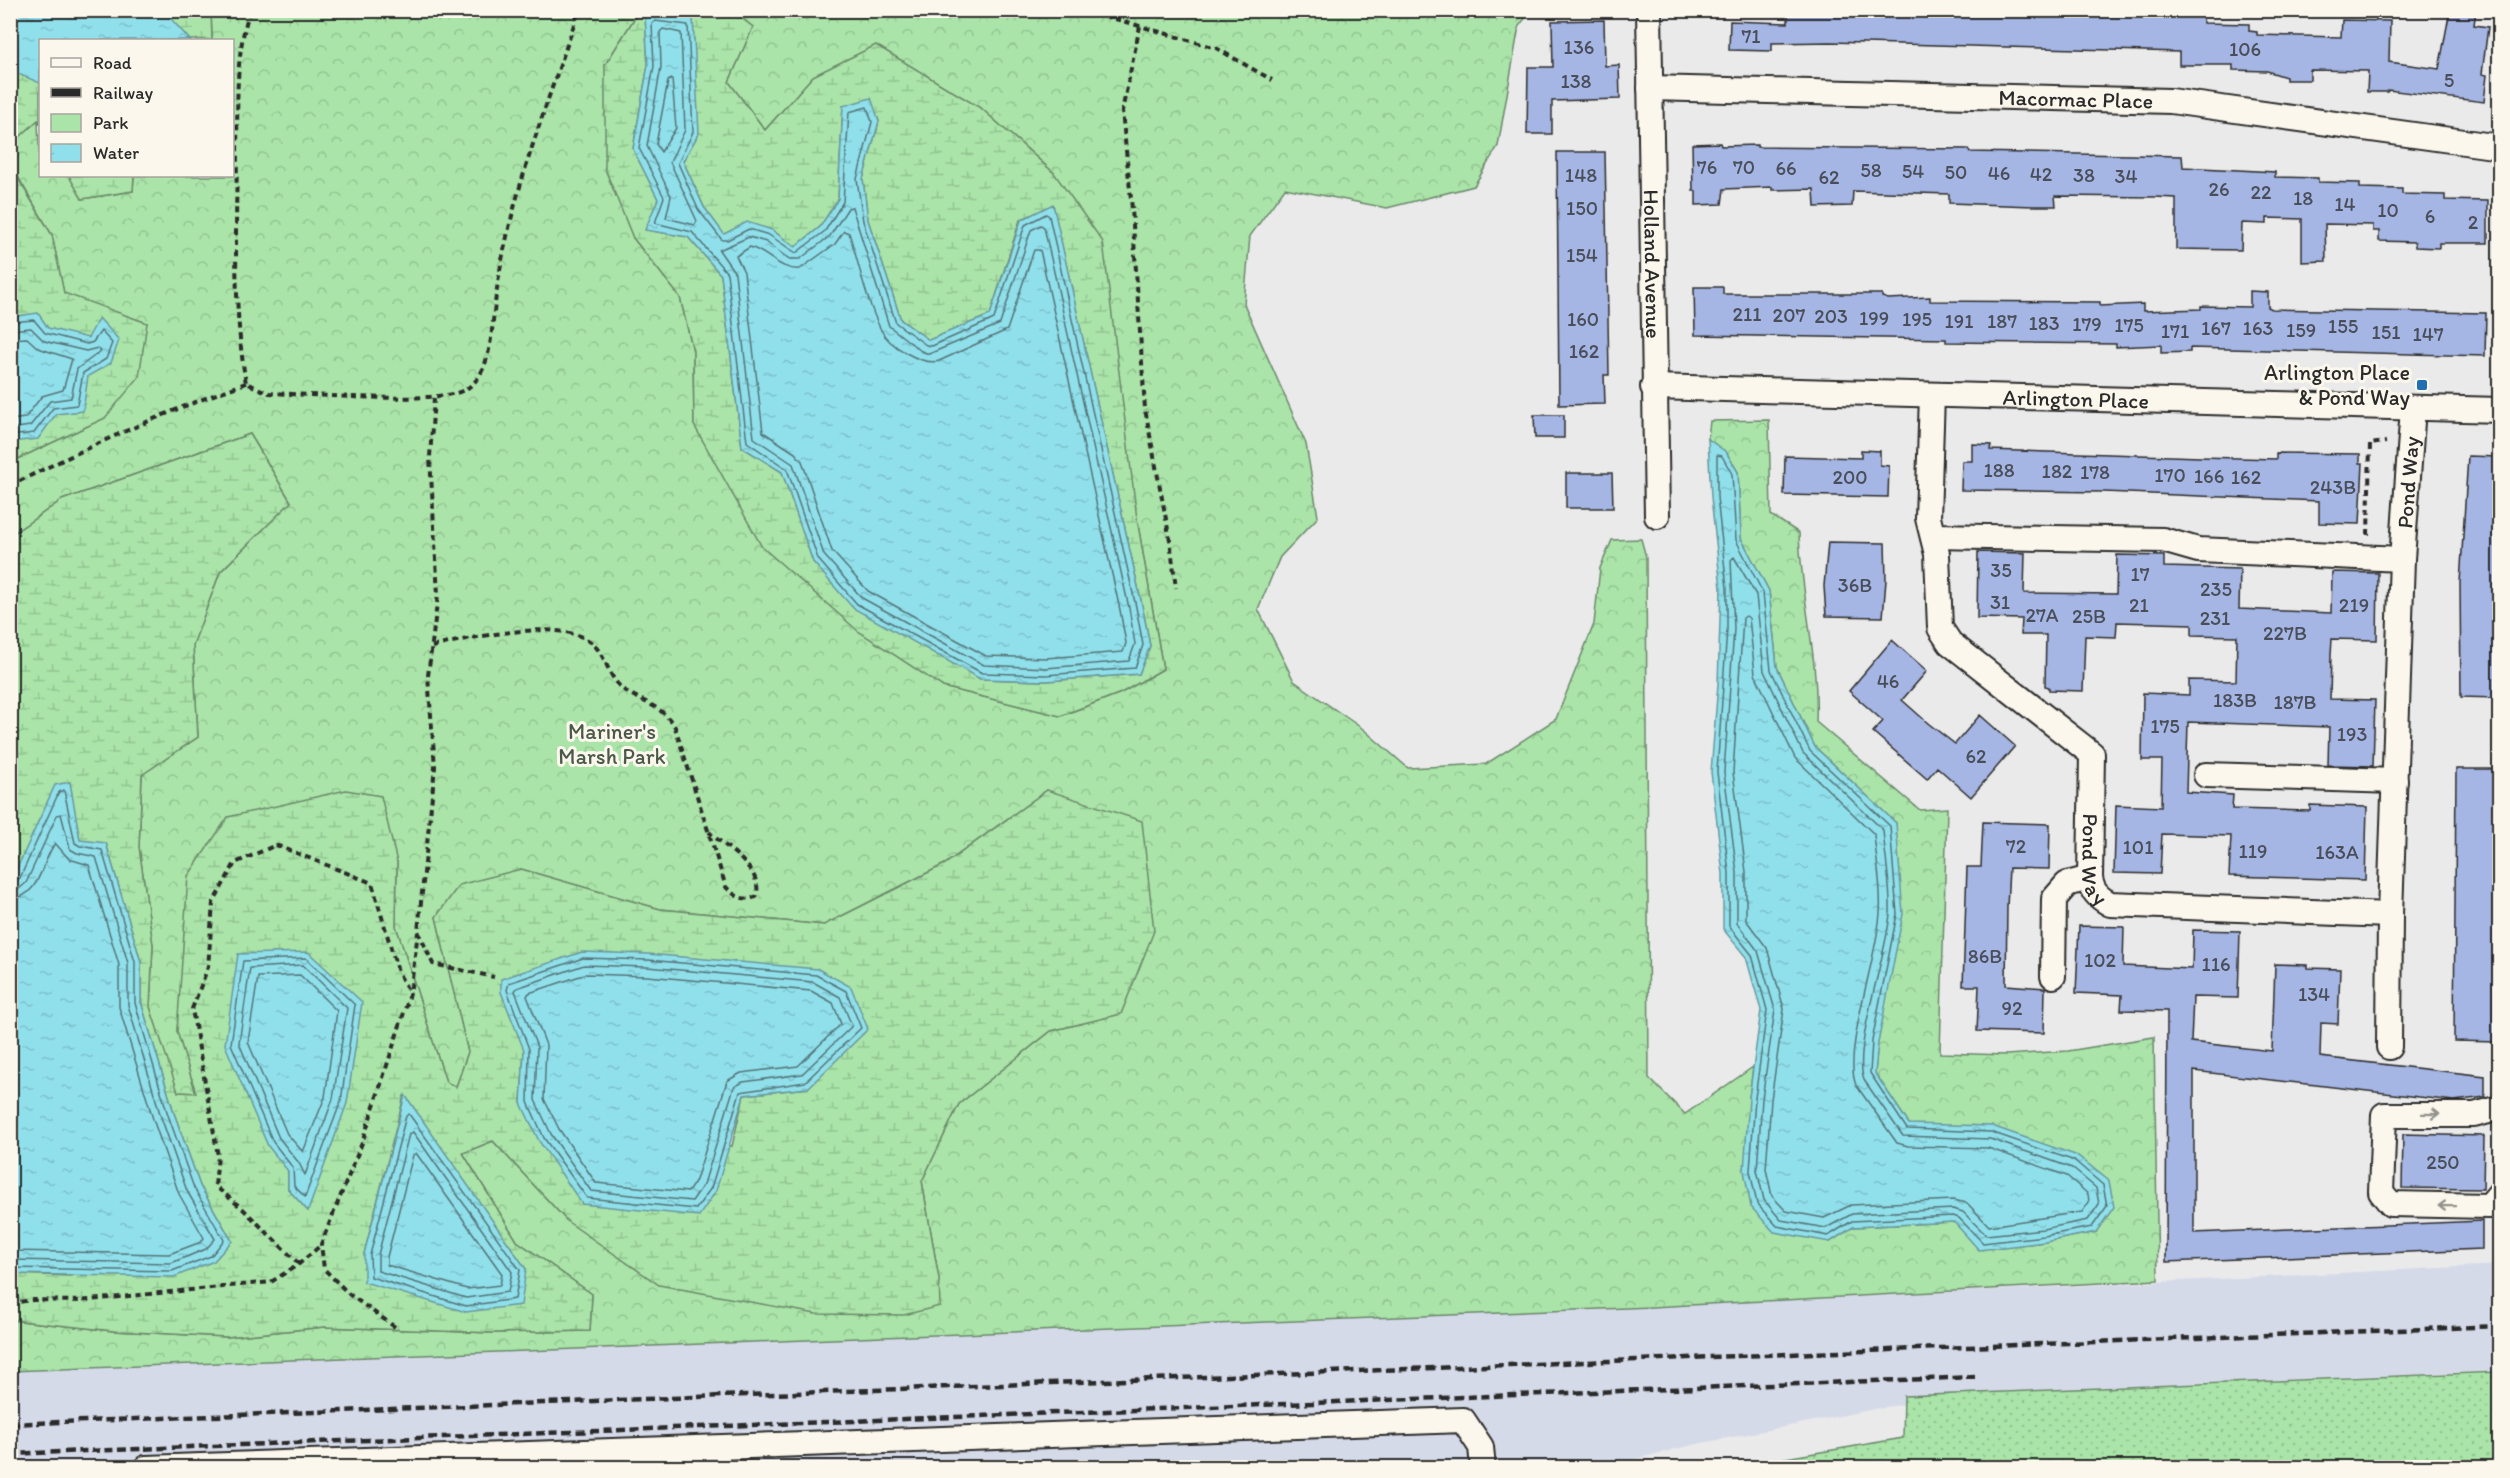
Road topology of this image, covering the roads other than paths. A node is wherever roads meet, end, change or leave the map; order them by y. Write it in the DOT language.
graph roads {
  1 [pos="1649,10"];
  2 [pos="1650,88"];
  3 [pos="2499,147"];
  4 [pos="1653,387"];
  5 [pos="1932,395"];
  6 [pos="2413,408"];
  7 [pos="2499,410"];
  8 [pos="1657,516"];
  9 [pos="1933,536"];
  10 [pos="2402,559"];
  11 [pos="2206,775"];
  12 [pos="2395,781"];
  13 [pos="2090,878"];
  14 [pos="2390,915"];
  15 [pos="2053,976"];
  16 [pos="2389,1047"];
  17 [pos="2499,1108"];
  18 [pos="2499,1193"];
  19 [pos="146,1467"];
  20 [pos="1483,1467"];
  1 -- 2 [label="street, Holland Avenue"];
  2 -- 3 [label="street, Macormac Place"];
  2 -- 4 [label="street, Holland Avenue"];
  4 -- 5 [label="street, Arlington Place"];
  4 -- 8 [label="street, Holland Avenue"];
  5 -- 6 [label="street, Arlington Place"];
  5 -- 9 [label="street, Pond Way"];
  6 -- 7 [label="street, Arlington Place"];
  6 -- 10 [label="street, Pond Way"];
  9 -- 10 [label="street, Pond Way"];
  9 -- 13 [label="street, Pond Way"];
  10 -- 12 [label="street, Pond Way"];
  11 -- 12 [label="street"];
  12 -- 14 [label="street, Pond Way"];
  13 -- 14 [label="street, Pond Way"];
  13 -- 15 [label="street"];
  14 -- 16 [label="street"];
  18 -- 17 [label="street, one-way"];
  19 -- 20 [label="street"];
}
